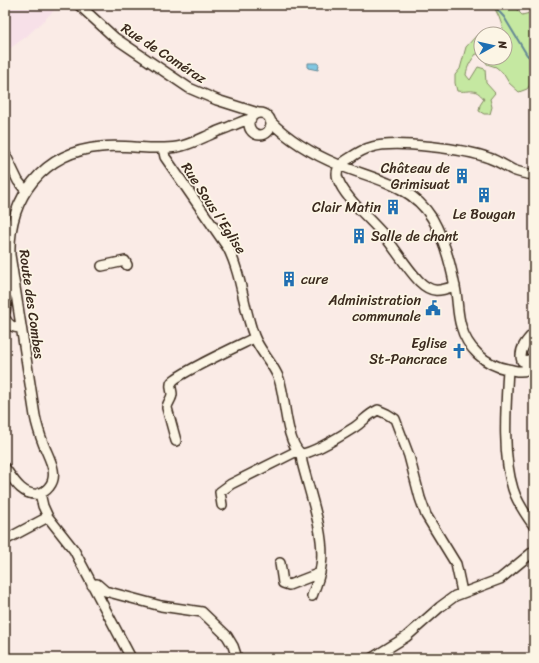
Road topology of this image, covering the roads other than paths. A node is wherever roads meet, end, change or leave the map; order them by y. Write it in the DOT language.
graph roads {
  1 [pos="79,5"];
  2 [pos="245,108"];
  3 [pos="258,113"];
  4 [pos="250,119"];
  5 [pos="270,121"];
  6 [pos="227,128"];
  7 [pos="254,132"];
  8 [pos="264,134"];
  9 [pos="289,137"];
  10 [pos="163,148"];
  11 [pos="5,154"];
  12 [pos="340,166"];
  13 [pos="534,175"];
  14 [pos="26,191"];
  15 [pos="127,265"];
  16 [pos="102,266"];
  17 [pos="5,268"];
  18 [pos="455,286"];
  19 [pos="5,312"];
  20 [pos="5,318"];
  21 [pos="21,328"];
  22 [pos="534,333"];
  23 [pos="254,338"];
  24 [pos="530,367"];
  25 [pos="508,369"];
  26 [pos="176,442"];
  27 [pos="299,452"];
  28 [pos="5,468"];
  29 [pos="40,493"];
  30 [pos="222,505"];
  31 [pos="48,517"];
  32 [pos="534,526"];
  33 [pos="5,540"];
  34 [pos="534,551"];
  35 [pos="280,563"];
  36 [pos="320,573"];
  37 [pos="92,585"];
  38 [pos="462,592"];
  39 [pos="312,596"];
  40 [pos="131,658"];
  41 [pos="237,658"];
  42 [pos="372,658"];
  1 -- 2 [label="street, Rue de Coméraz"];
  2 -- 3 [label="street, Rue de Coméraz"];
  2 -- 4 [label="street"];
  3 -- 4 [label="street, Route des Combes"];
  3 -- 5 [label="street, Route des Combes"];
  4 -- 6 [label="street, Route des Combes"];
  4 -- 7 [label="street"];
  5 -- 8 [label="street"];
  5 -- 9 [label="street, Route des Combes"];
  6 -- 7 [label="street, Route des Combes"];
  6 -- 10 [label="street, Route des Combes"];
  7 -- 8 [label="street, Route des Combes"];
  8 -- 9 [label="street, Route des Combes"];
  9 -- 12 [label="street, Route des Combes"];
  10 -- 14 [label="street, Route des Combes"];
  10 -- 23 [label="street, Rue Sous l'Eglise"];
  11 -- 14 [label="street"];
  12 -- 13 [label="street"];
  12 -- 18 [label="street, Route des Combes"];
  12 -- 18 [label="street"];
  14 -- 21 [label="street, Route des Combes"];
  15 -- 16 [label="street"];
  17 -- 19 [label="street"];
  18 -- 25 [label="street, Route des Combes"];
  20 -- 21 [label="street"];
  21 -- 29 [label="street, Route des Combes"];
  22 -- 24 [label="street"];
  23 -- 26 [label="street"];
  23 -- 27 [label="street, Rue Sous l'Eglise"];
  24 -- 25 [label="street, Route des Combes"];
  25 -- 32 [label="street"];
  27 -- 30 [label="street"];
  27 -- 36 [label="street, Rue Sous l'Eglise"];
  27 -- 38 [label="street"];
  28 -- 29 [label="street"];
  29 -- 31 [label="street"];
  31 -- 33 [label="street"];
  31 -- 37 [label="street"];
  34 -- 38 [label="street"];
  35 -- 36 [label="street"];
  36 -- 39 [label="street, Rue Sous l'Eglise"];
  37 -- 40 [label="street"];
  37 -- 41 [label="street"];
  38 -- 42 [label="street"];
}
